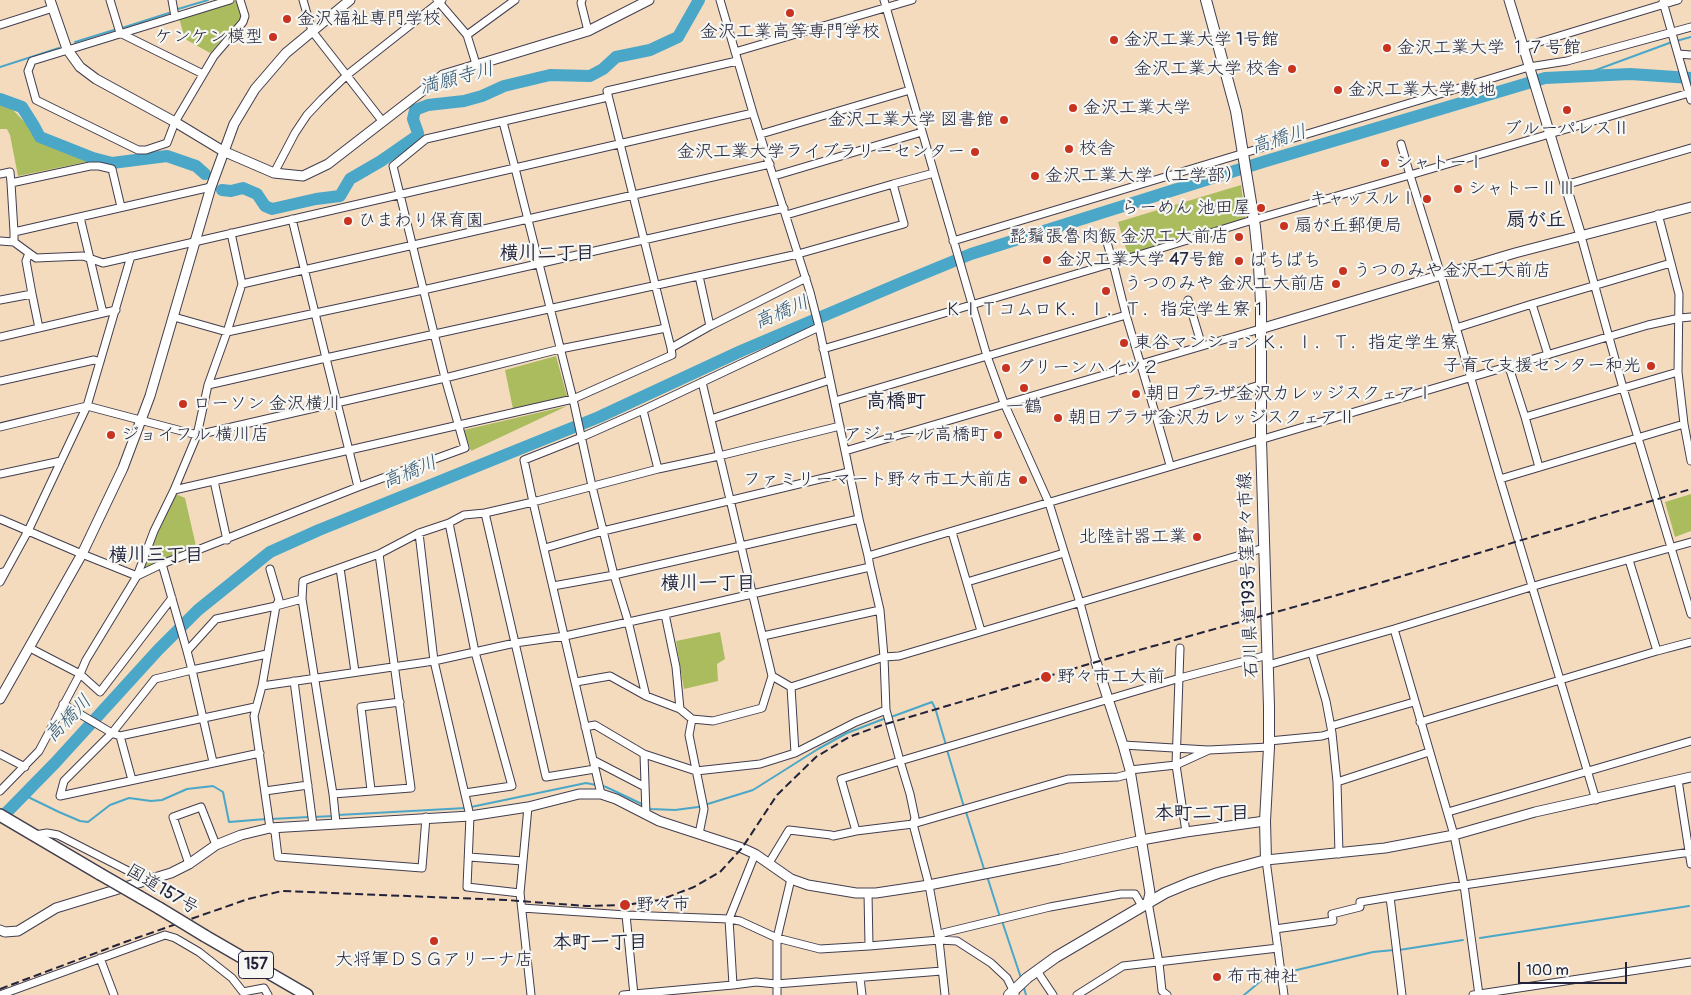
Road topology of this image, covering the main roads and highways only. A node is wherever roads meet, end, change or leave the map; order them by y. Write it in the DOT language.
graph roads {
  1 [pos="1206,0"];
  2 [pos="0,815"];
  3 [pos="1016,989"];
  4 [pos="308,995"];
  1 -- 3 [label="main road, 石川県道193号窪野々市線"];
  2 -- 4 [label="highway, 国道157号 / 157, bridge"];
}
